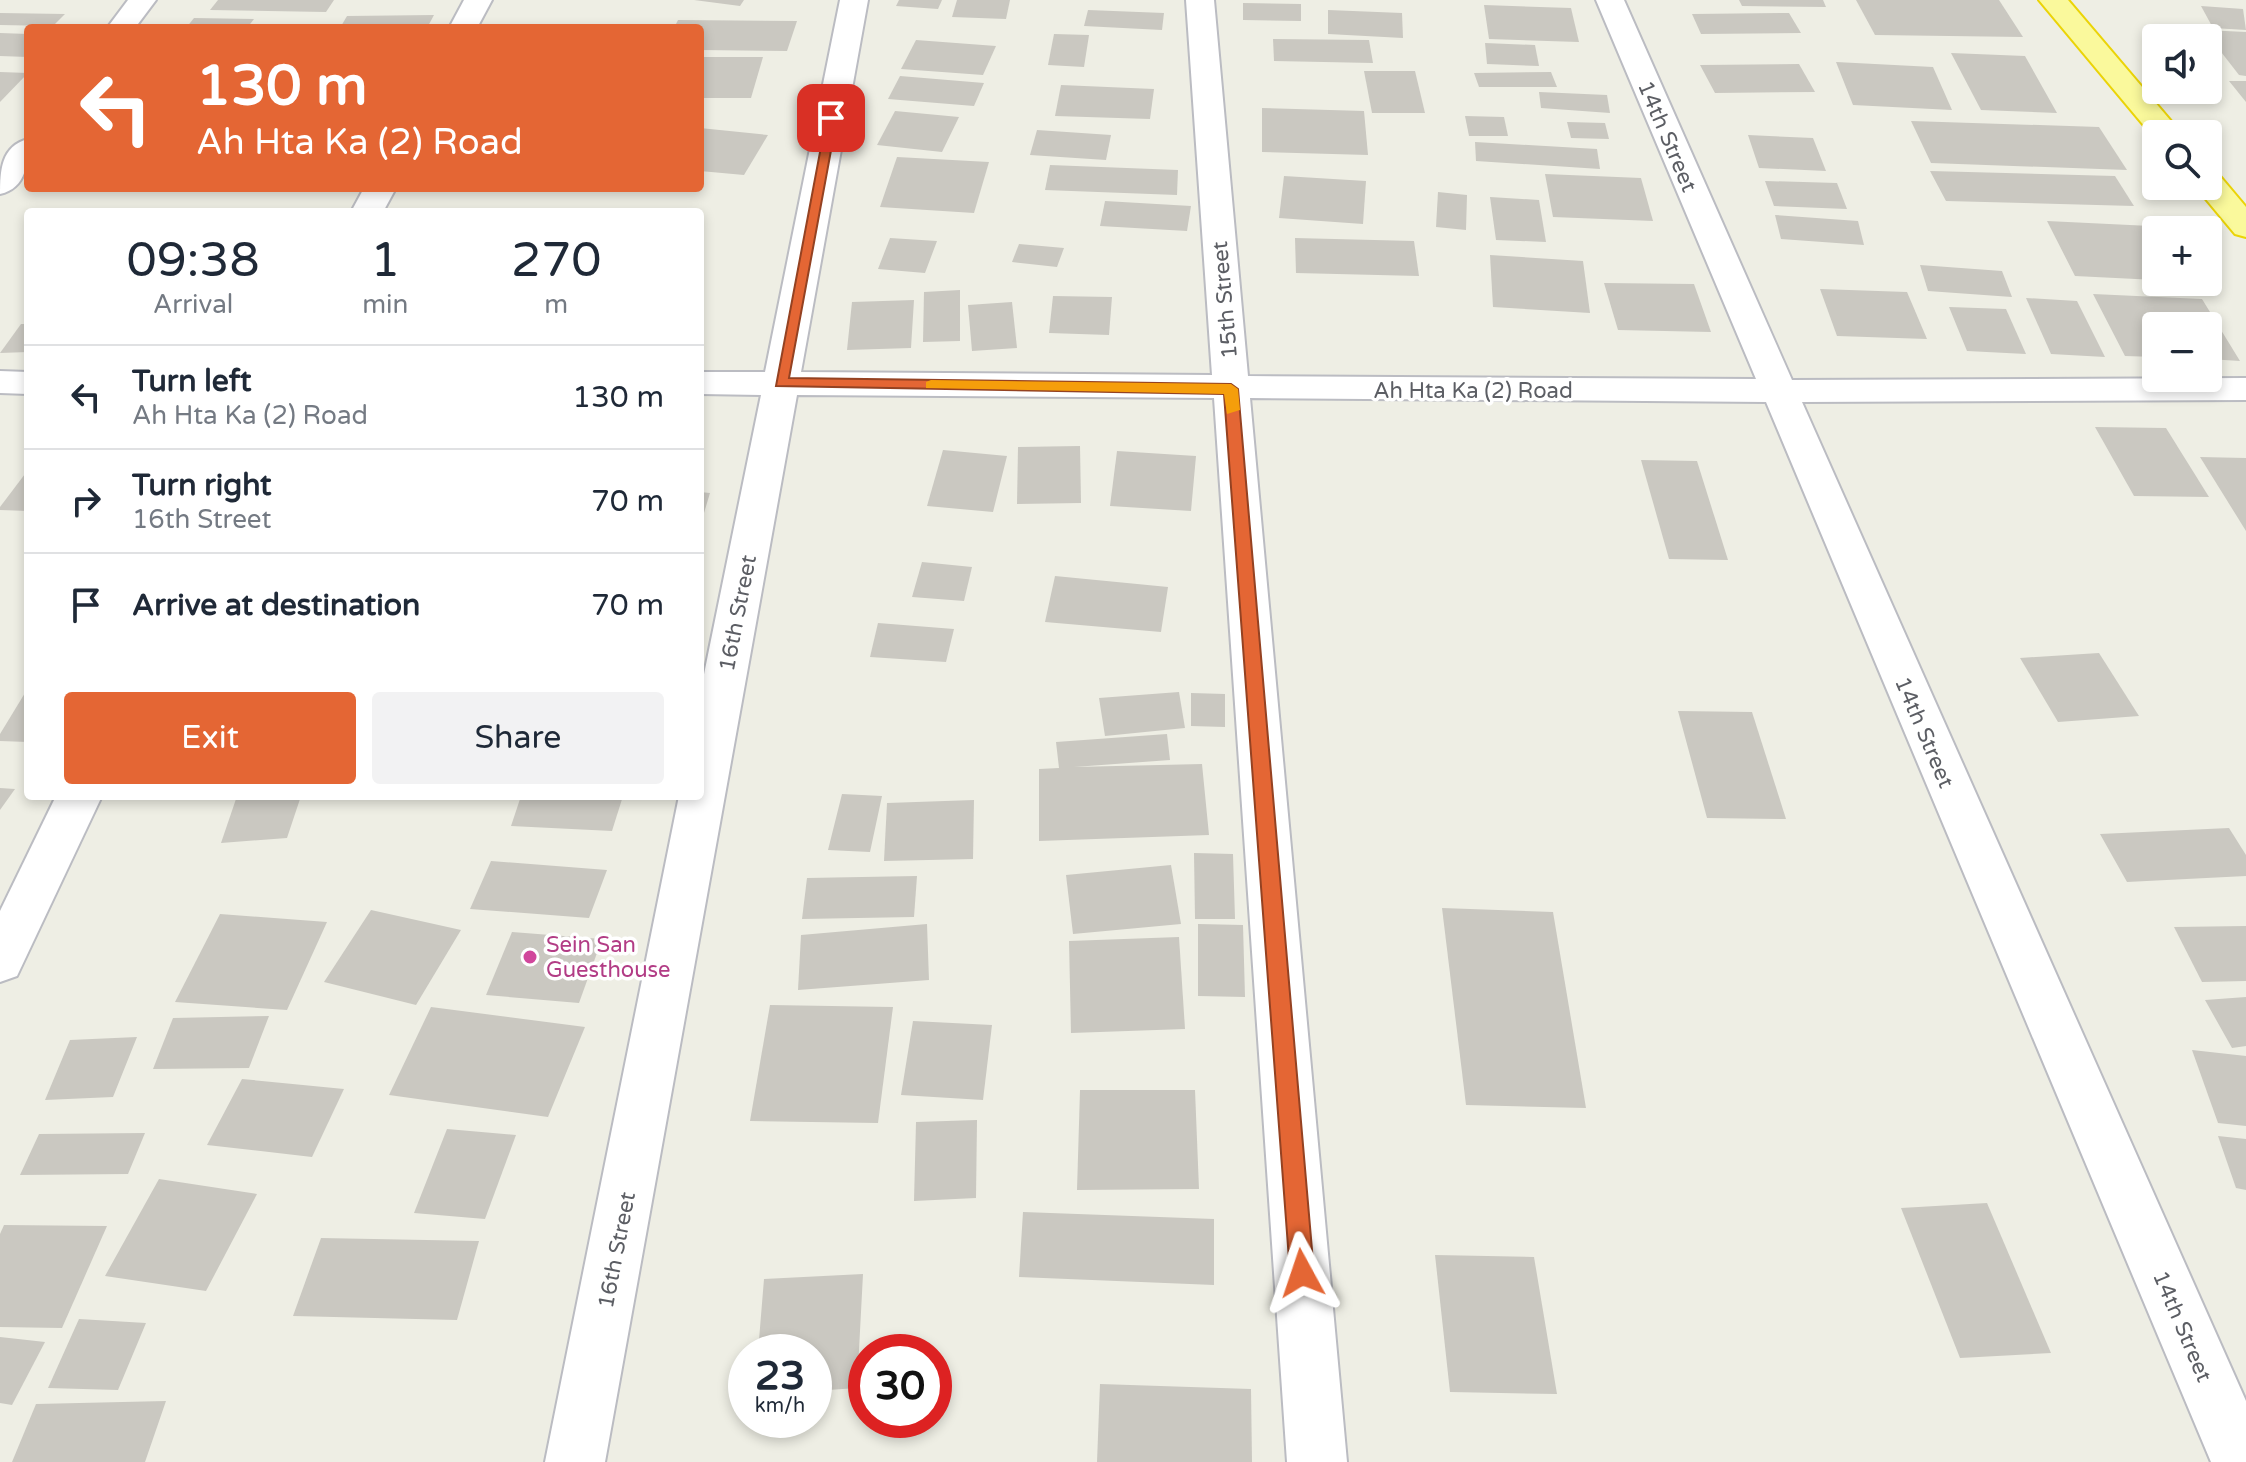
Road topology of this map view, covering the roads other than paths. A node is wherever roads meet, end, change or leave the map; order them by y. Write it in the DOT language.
graph roads {
  1 [pos="142,0"];
  2 [pos="478,0"];
  3 [pos="854,0"];
  4 [pos="1200,0"];
  5 [pos="1610,0"];
  6 [pos="2053,0"];
  7 [pos="124,24"];
  8 [pos="465,24"];
  9 [pos="2155,120"];
  10 [pos="24,153"];
  11 [pos="0,185"];
  12 [pos="2222,199"];
  13 [pos="2246,227"];
  14 [pos="0,382"];
  15 [pos="24,383"];
  16 [pos="704,383"];
  17 [pos="781,383"];
  18 [pos="1231,389"];
  19 [pos="2246,389"];
  20 [pos="1777,391"];
  21 [pos="704,786"];
  22 [pos="77,800"];
  23 [pos="701,800"];
  24 [pos="0,961"];
  25 [pos="575,1462"];
  26 [pos="1317,1462"];
  27 [pos="2242,1462"];
  1 -- 7 [label="street"];
  2 -- 8 [label="street"];
  3 -- 17 [label="street, 16th Street"];
  4 -- 18 [label="street, 15th Street"];
  5 -- 20 [label="street, 14th Street"];
  6 -- 9 [label="highway"];
  10 -- 11 [label="street"];
  12 -- 13 [label="highway"];
  14 -- 15 [label="street"];
  16 -- 17 [label="street, Ah Hta Ka (2) Road"];
  17 -- 18 [label="street, Ah Hta Ka (2) Road"];
  17 -- 21 [label="street, 16th Street"];
  18 -- 20 [label="street, Ah Hta Ka (2) Road"];
  18 -- 26 [label="street, 15th Street"];
  19 -- 20 [label="street, Ah Hta Ka (2) Road"];
  20 -- 27 [label="street, 14th Street"];
  22 -- 24 [label="street"];
  23 -- 25 [label="street, 16th Street"];
}
